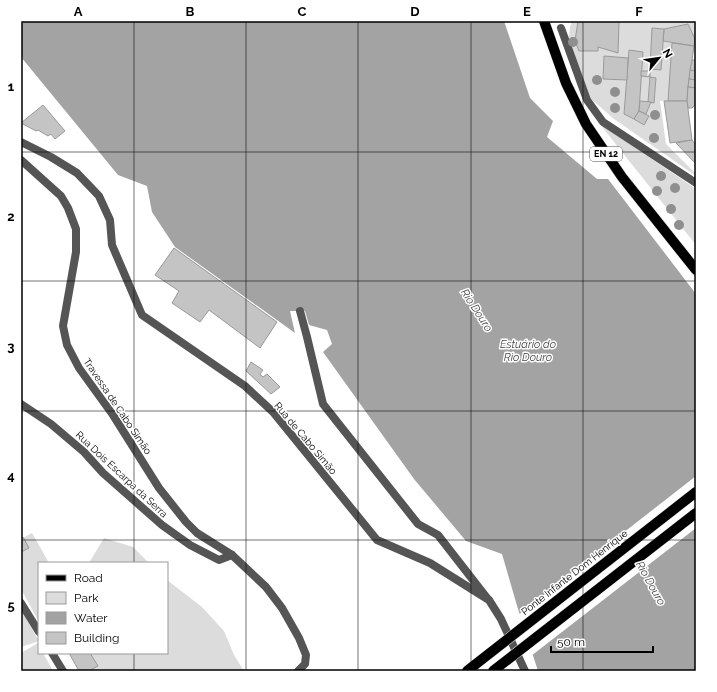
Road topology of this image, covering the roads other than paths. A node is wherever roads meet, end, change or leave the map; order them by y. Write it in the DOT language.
graph roads {
  1 [pos="544,21"];
  2 [pos="561,28"];
  3 [pos="21,142"];
  4 [pos="21,160"];
  5 [pos="696,183"];
  6 [pos="696,270"];
  7 [pos="300,311"];
  8 [pos="21,404"];
  9 [pos="696,492"];
  10 [pos="696,513"];
  11 [pos="232,555"];
  12 [pos="489,600"];
  13 [pos="21,603"];
  14 [pos="38,630"];
  15 [pos="53,654"];
  16 [pos="63,671"];
  17 [pos="298,671"];
  18 [pos="467,671"];
  19 [pos="493,671"];
  20 [pos="525,671"];
  1 -- 6 [label="main road, EN 12"];
  2 -- 5 [label="street"];
  3 -- 12 [label="street, Rua de Cabo Simão"];
  4 -- 11 [label="street, Travessa de Cabo Simão"];
  7 -- 12 [label="street"];
  8 -- 11 [label="street, Rua Dois Escarpa da Serra"];
  9 -- 18 [label="main road, Ponte Infante Dom Henrique, bridge"];
  10 -- 19 [label="main road, bridge"];
  11 -- 17 [label="street"];
  12 -- 20 [label="street, Rua de Cabo Simão"];
  13 -- 14 [label="street"];
  15 -- 16 [label="street"];
}
